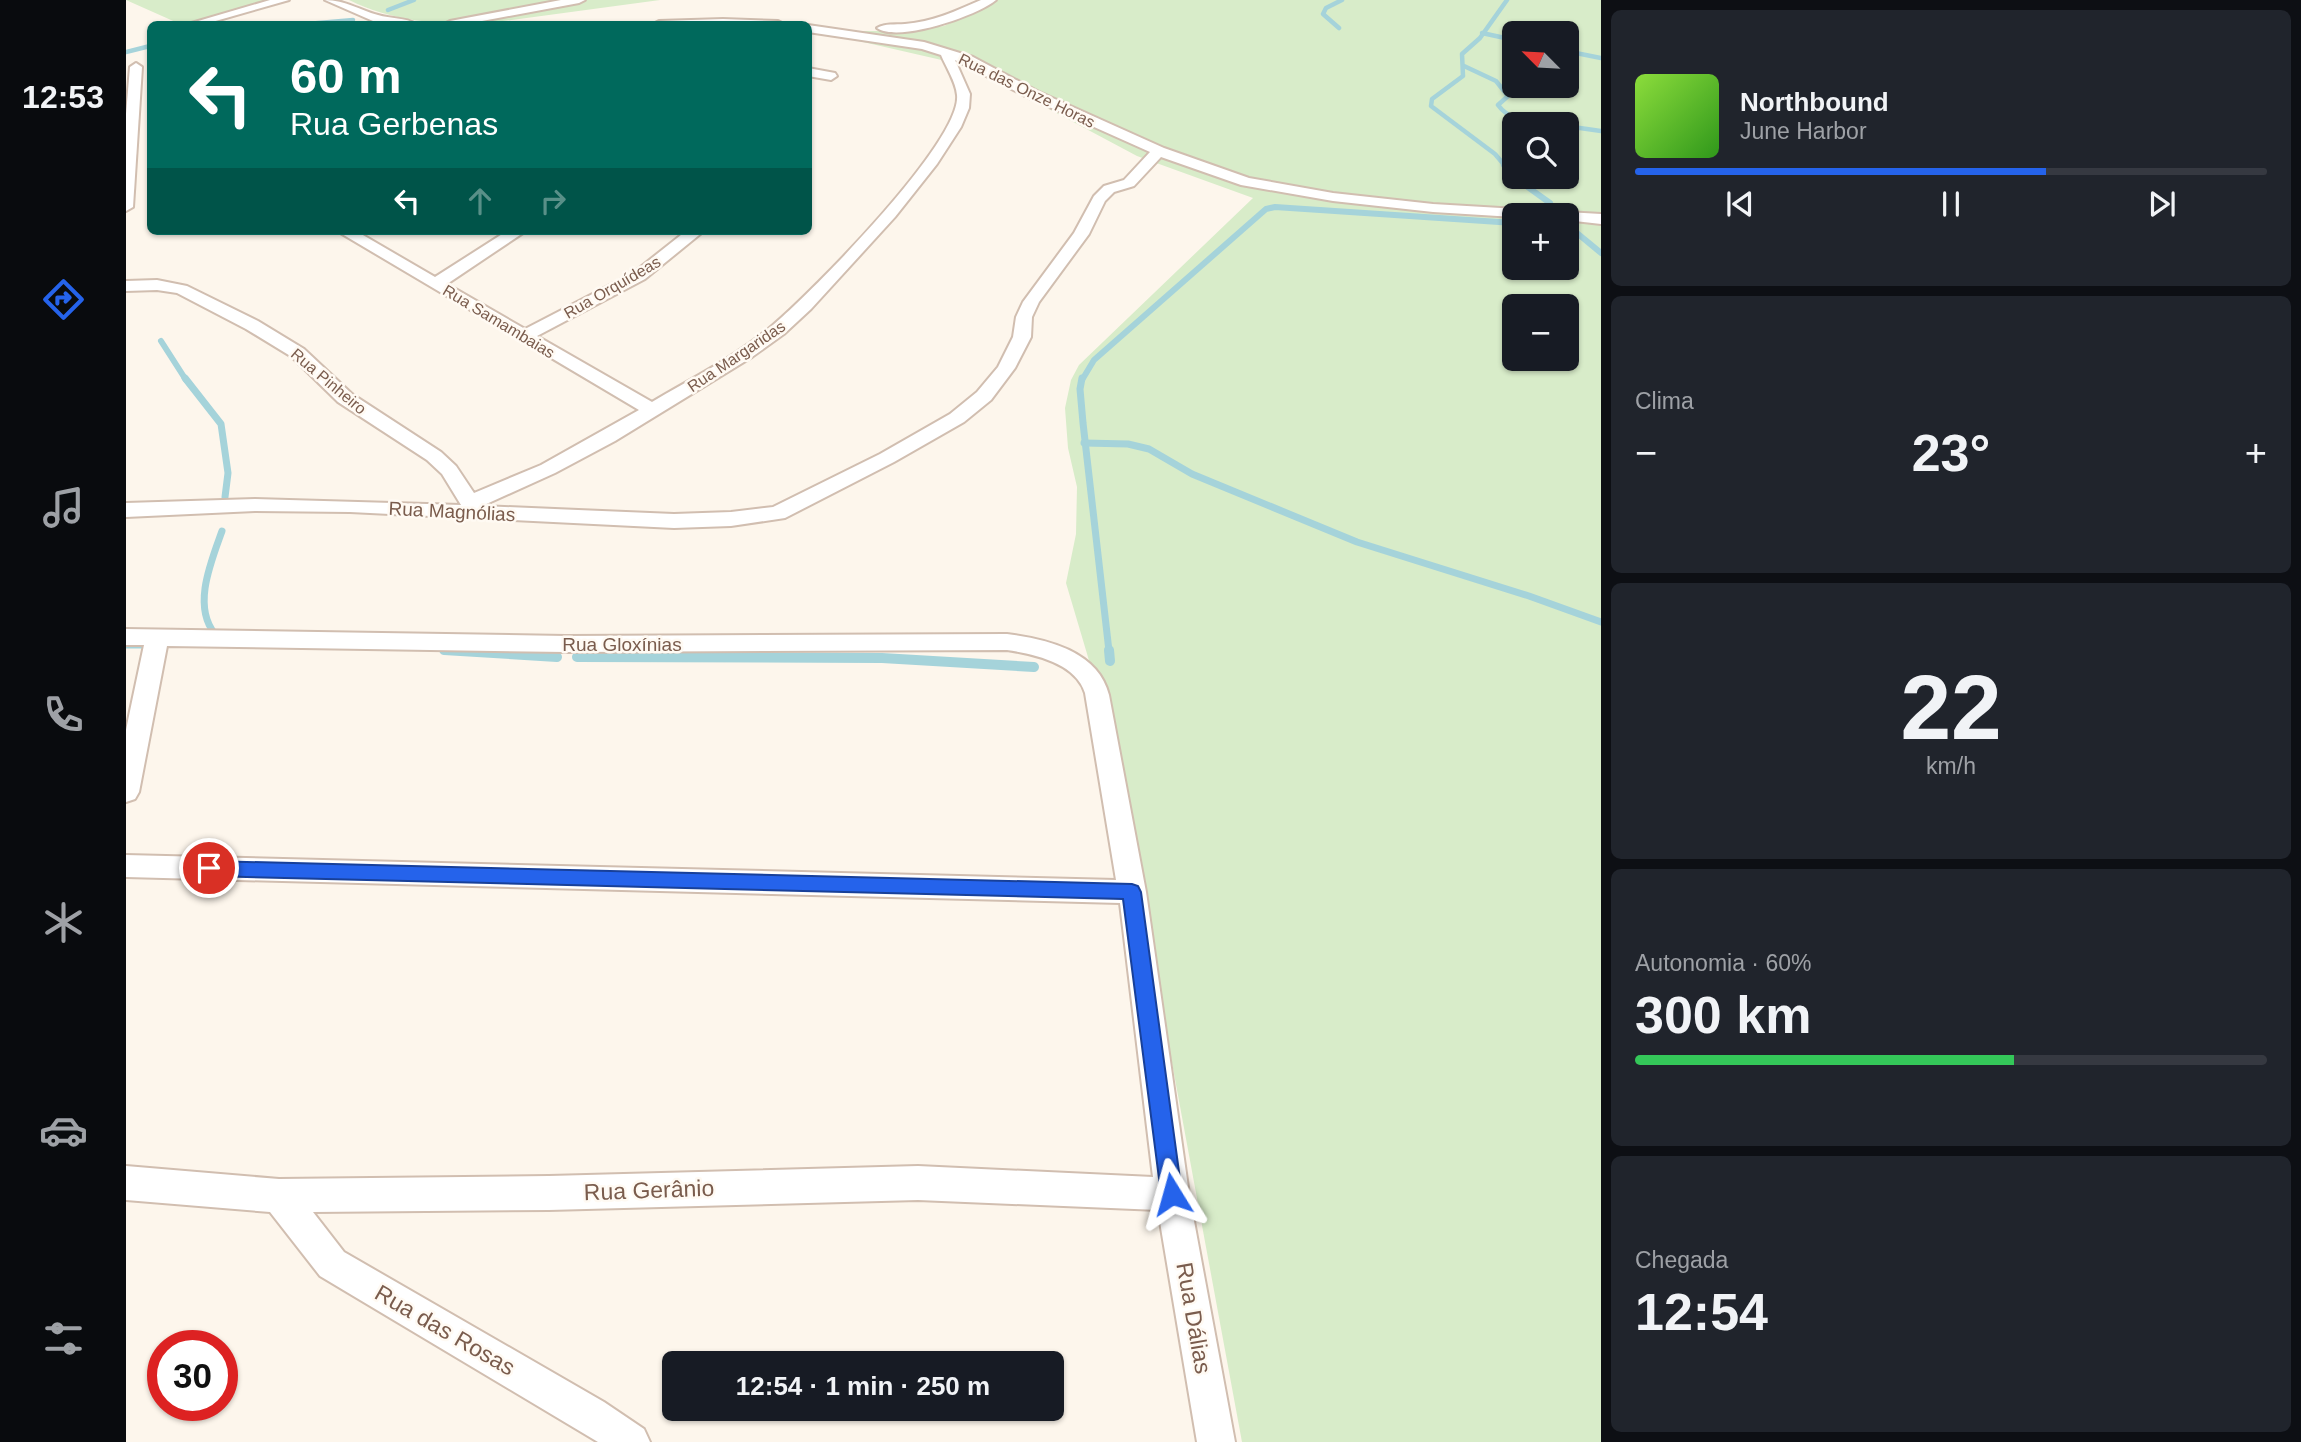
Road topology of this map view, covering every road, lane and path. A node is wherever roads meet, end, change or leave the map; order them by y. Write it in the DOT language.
graph roads {
  1 [pos="283,0"];
  2 [pos="331,0"];
  3 [pos="579,0"];
  4 [pos="990,0"];
  5 [pos="205,21"];
  6 [pos="390,21"];
  7 [pos="462,21"];
  8 [pos="812,27"];
  9 [pos="812,28"];
  10 [pos="946,52"];
  11 [pos="131,68"];
  12 [pos="812,73"];
  13 [pos="831,76"];
  14 [pos="147,109"];
  15 [pos="134,110"];
  16 [pos="1159,151"];
  17 [pos="126,207"];
  18 [pos="1601,219"];
  19 [pos="354,235"];
  20 [pos="512,235"];
  21 [pos="691,235"];
  22 [pos="437,283"];
  23 [pos="126,286"];
  24 [pos="524,337"];
  25 [pos="652,410"];
  26 [pos="472,507"];
  27 [pos="126,510"];
  28 [pos="126,637"];
  29 [pos="157,637"];
  30 [pos="1097,695"];
  31 [pos="126,792"];
  32 [pos="126,866"];
  33 [pos="1132,892"];
  34 [pos="126,1183"];
  35 [pos="1172,1194"];
  36 [pos="279,1196"];
  37 [pos="631,1442"];
  38 [pos="1216,1442"];
  1 -- 5 [label="street"];
  2 -- 6 [label="street"];
  3 -- 7 [label="street"];
  4 -- 8 [label="street"];
  9 -- 10 [label="street, Rua das Onze Horas"];
  10 -- 16 [label="street, Rua das Onze Horas"];
  10 -- 25 [label="street, Rua Margaridas"];
  11 -- 15 [label="street"];
  12 -- 13 [label="street"];
  14 -- 15 [label="street"];
  15 -- 17 [label="street"];
  16 -- 18 [label="street, Rua das Onze Horas"];
  16 -- 26 [label="street, Rua Magnólias"];
  19 -- 22 [label="street, Rua Samambaias"];
  20 -- 22 [label="street"];
  21 -- 24 [label="street, Rua Orquídeas"];
  22 -- 24 [label="street, Rua Samambaias"];
  23 -- 26 [label="street, Rua Pinheiro"];
  24 -- 25 [label="street, Rua Samambaias"];
  25 -- 26 [label="street, Rua Margaridas"];
  26 -- 27 [label="street, Rua Magnólias"];
  28 -- 29 [label="street, Rua Gloxínias"];
  29 -- 30 [label="street, Rua Gloxínias"];
  29 -- 31 [label="street"];
  30 -- 33 [label="street, Rua Dálias"];
  32 -- 33 [label="street"];
  33 -- 35 [label="street, Rua Dálias"];
  34 -- 36 [label="street, Rua Gerânio"];
  35 -- 36 [label="street, Rua Gerânio"];
  35 -- 38 [label="street, Rua Dálias"];
  36 -- 37 [label="street, Rua das Rosas"];
}
